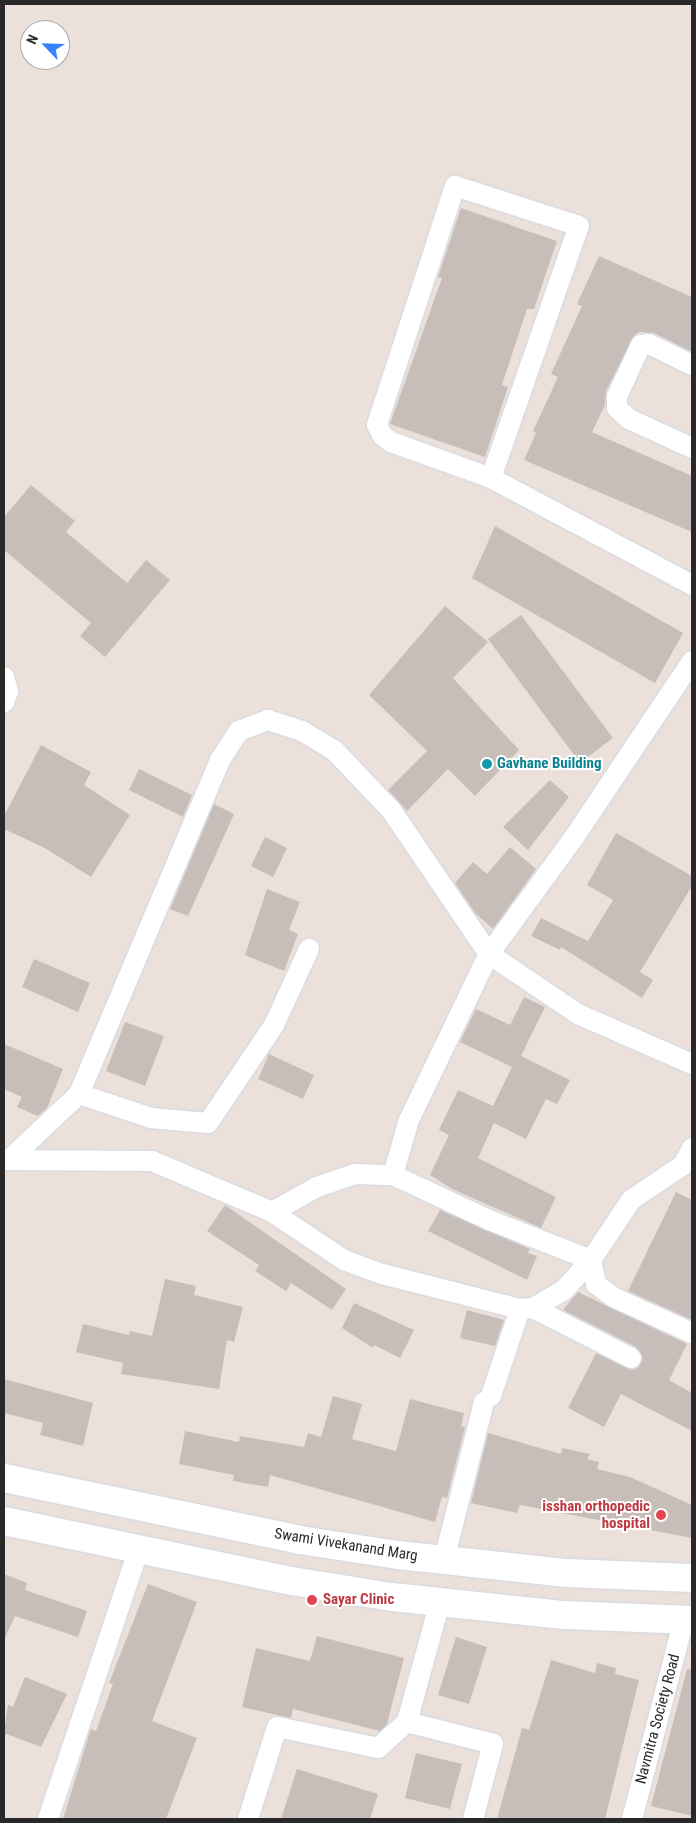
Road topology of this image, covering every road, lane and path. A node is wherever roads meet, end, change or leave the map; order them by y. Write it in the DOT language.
graph roads {
  1 [pos="692,365"];
  2 [pos="692,448"];
  3 [pos="491,478"];
  4 [pos="692,586"];
  5 [pos="692,661"];
  6 [pos="4,677"];
  7 [pos="4,702"];
  8 [pos="309,949"];
  9 [pos="489,954"];
  10 [pos="692,1064"];
  11 [pos="79,1094"];
  12 [pos="692,1148"];
  13 [pos="7,1160"];
  14 [pos="393,1175"];
  15 [pos="272,1212"];
  16 [pos="591,1260"];
  17 [pos="526,1308"];
  18 [pos="692,1333"];
  19 [pos="631,1358"];
  20 [pos="4,1478"];
  21 [pos="4,1520"];
  22 [pos="138,1549"];
  23 [pos="444,1560"];
  24 [pos="692,1578"];
  25 [pos="440,1602"];
  26 [pos="688,1620"];
  27 [pos="407,1722"];
  28 [pos="48,1819"];
  29 [pos="248,1819"];
  30 [pos="473,1819"];
  31 [pos="632,1819"];
  1 -- 2 [label="street"];
  3 -- 3 [label="street"];
  3 -- 4 [label="street"];
  5 -- 9 [label="street"];
  6 -- 7 [label="street"];
  8 -- 11 [label="street"];
  9 -- 10 [label="street"];
  9 -- 11 [label="street"];
  9 -- 14 [label="street"];
  11 -- 13 [label="street"];
  12 -- 16 [label="street"];
  13 -- 15 [label="street"];
  14 -- 15 [label="street"];
  14 -- 16 [label="street"];
  15 -- 17 [label="street"];
  16 -- 17 [label="street"];
  16 -- 18 [label="street"];
  17 -- 19 [label="street"];
  17 -- 23 [label="street"];
  20 -- 23 [label="main road, Swami Vivekanand Marg"];
  21 -- 22 [label="main road"];
  22 -- 25 [label="main road"];
  22 -- 28 [label="street"];
  23 -- 24 [label="main road, Swami Vivekanand Marg"];
  25 -- 26 [label="main road"];
  25 -- 27 [label="street"];
  26 -- 31 [label="street, Navmitra Society Road"];
  27 -- 29 [label="street"];
  27 -- 30 [label="street"];
}
